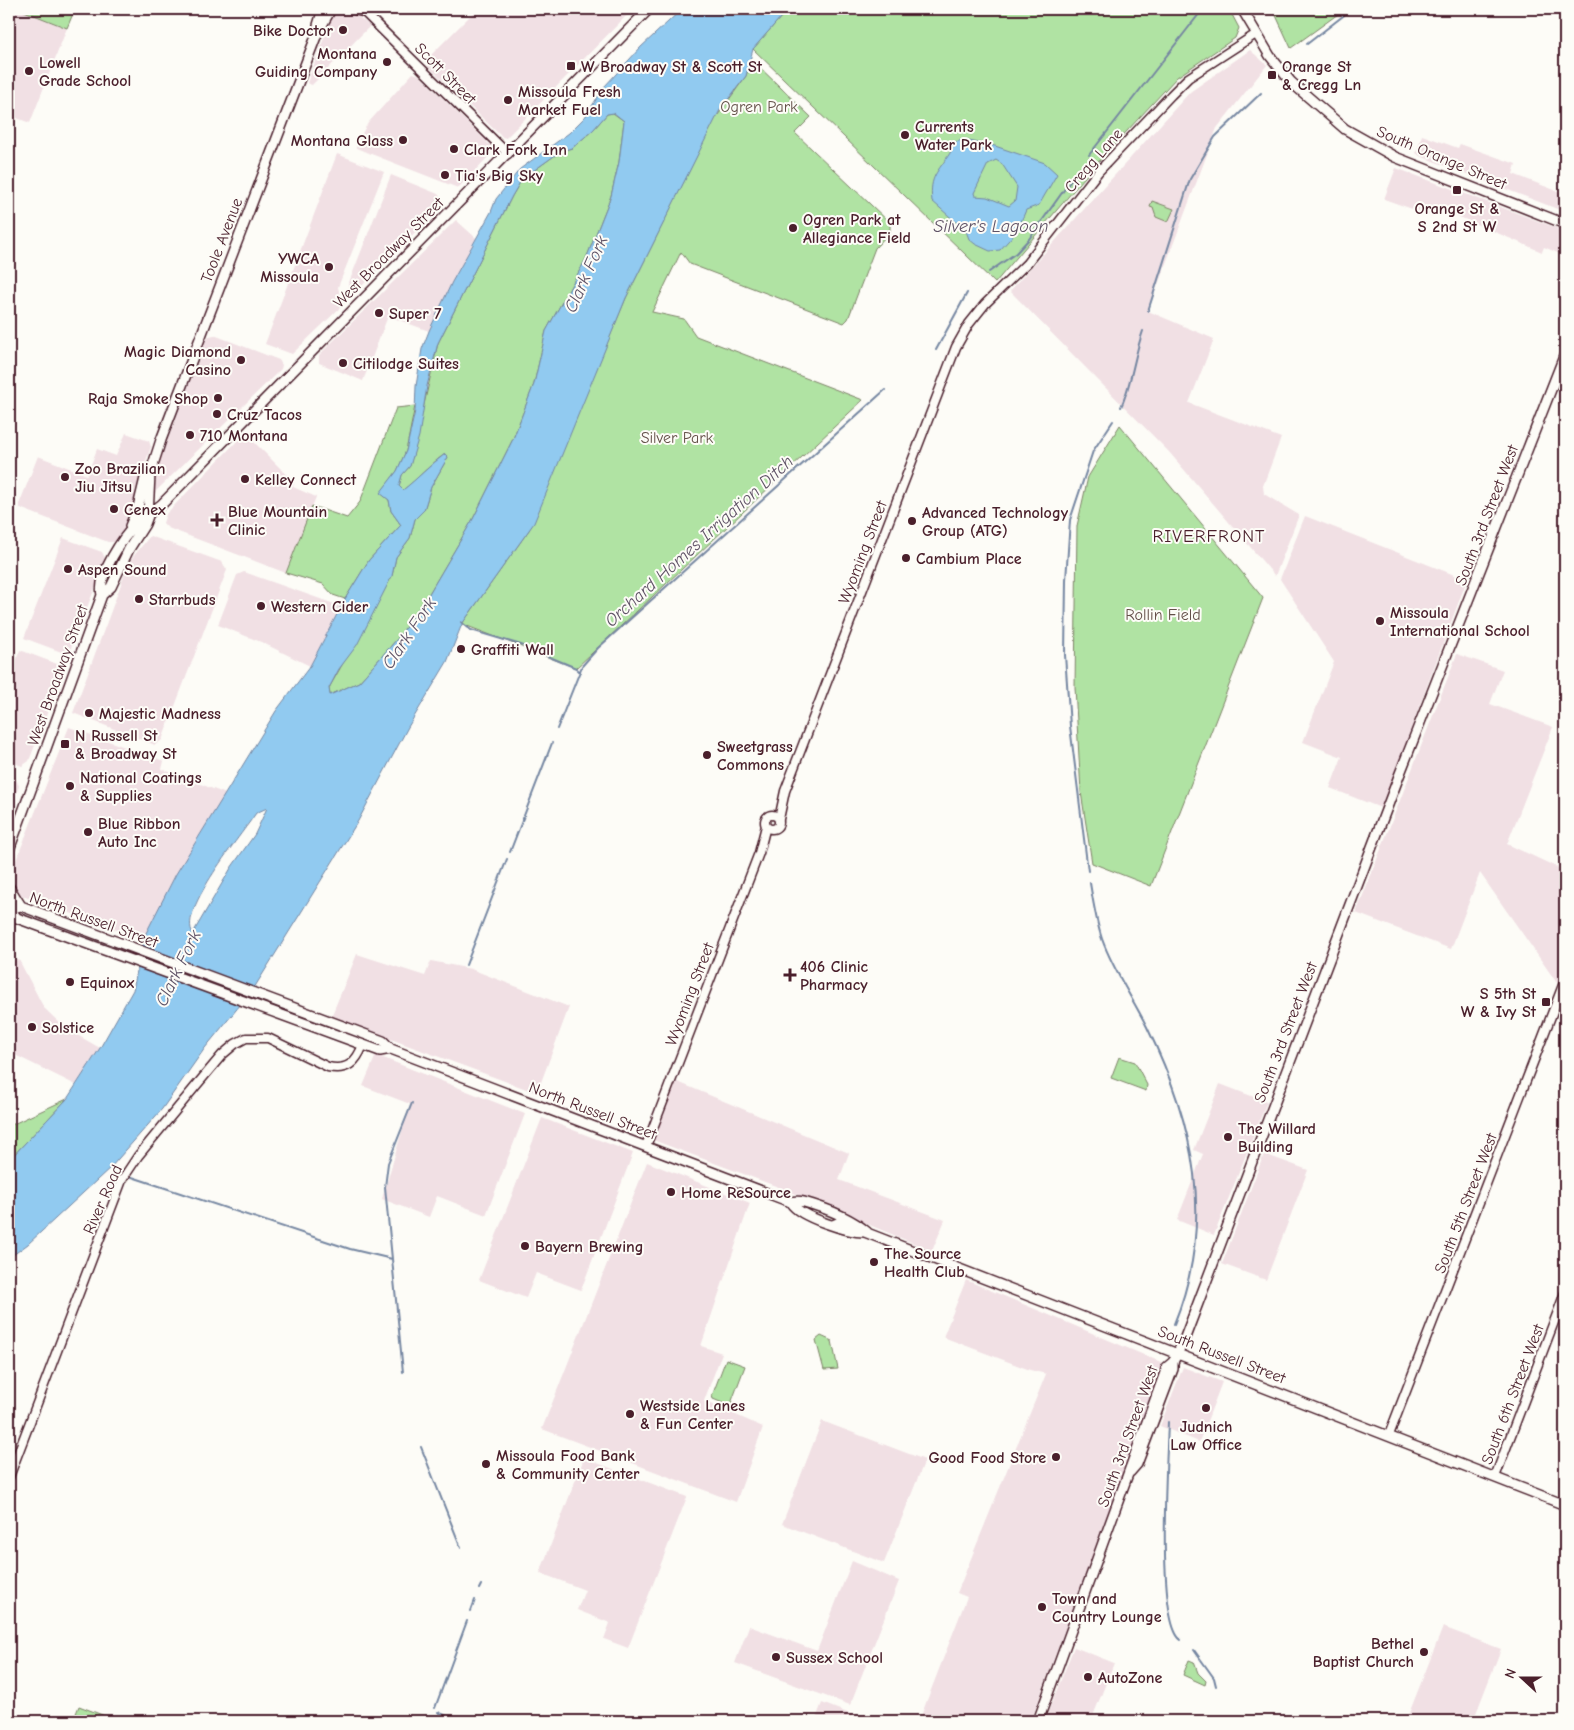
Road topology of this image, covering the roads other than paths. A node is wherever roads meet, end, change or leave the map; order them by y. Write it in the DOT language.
graph roads {
  1 [pos="323,9"];
  2 [pos="330,9"];
  3 [pos="354,9"];
  4 [pos="649,9"];
  5 [pos="1242,9"];
  6 [pos="363,11"];
  7 [pos="317,34"];
  8 [pos="1256,34"];
  9 [pos="508,154"];
  10 [pos="1565,224"];
  11 [pos="969,324"];
  12 [pos="1565,354"];
  13 [pos="154,458"];
  14 [pos="148,516"];
  15 [pos="122,542"];
  16 [pos="102,595"];
  17 [pos="785,791"];
  18 [pos="769,816"];
  19 [pos="779,819"];
  20 [pos="766,826"];
  21 [pos="774,829"];
  22 [pos="9,850"];
  23 [pos="759,853"];
  24 [pos="9,887"];
  25 [pos="21,906"];
  26 [pos="9,908"];
  27 [pos="1565,980"];
  28 [pos="363,1045"];
  29 [pos="391,1050"];
  30 [pos="646,1146"];
  31 [pos="788,1201"];
  32 [pos="867,1232"];
  33 [pos="1565,1293"];
  34 [pos="1175,1358"];
  35 [pos="1389,1435"];
  36 [pos="9,1477"];
  37 [pos="1495,1477"];
  38 [pos="1565,1505"];
  39 [pos="1038,1721"];
  1 -- 7 [label="main road, Toole Avenue"];
  2 -- 7 [label="main road, Toole Avenue"];
  3 -- 6 [label="main road"];
  4 -- 9 [label="main road, West Broadway Street"];
  5 -- 8 [label="main road, South Orange Street"];
  6 -- 9 [label="street, Scott Street"];
  7 -- 13 [label="main road, Toole Avenue"];
  8 -- 10 [label="main road, South Orange Street"];
  8 -- 11 [label="street, Cregg Lane"];
  9 -- 14 [label="main road, West Broadway Street"];
  11 -- 17 [label="street, Wyoming Street"];
  12 -- 34 [label="main road, South 3rd Street West"];
  13 -- 14 [label="main road, Toole Avenue"];
  13 -- 15 [label="main road, Toole Avenue"];
  14 -- 15 [label="main road, West Broadway Street"];
  14 -- 16 [label="main road, West Broadway Street"];
  15 -- 16 [label="main road, West Broadway Street"];
  16 -- 22 [label="main road, West Broadway Street"];
  17 -- 18 [label="street, Wyoming Street"];
  17 -- 19 [label="street, Wyoming Street"];
  18 -- 19 [label="street"];
  18 -- 20 [label="street"];
  19 -- 21 [label="street"];
  20 -- 21 [label="street"];
  20 -- 23 [label="street, Wyoming Street"];
  21 -- 23 [label="street, Wyoming Street"];
  23 -- 30 [label="street, Wyoming Street"];
  24 -- 25 [label="main road"];
  25 -- 26 [label="main road, North Russell Street"];
  25 -- 29 [label="main road, North Russell Street"];
  26 -- 28 [label="main road, North Russell Street"];
  27 -- 35 [label="street, South 5th Street West"];
  28 -- 29 [label="main road, North Russell Street"];
  28 -- 36 [label="street, River Road"];
  29 -- 30 [label="main road, North Russell Street"];
  30 -- 31 [label="main road, North Russell Street"];
  31 -- 32 [label="main road, South Russell Street"];
  31 -- 32 [label="main road, South Russell Street"];
  32 -- 34 [label="main road, South Russell Street"];
  33 -- 37 [label="street, South 6th Street West"];
  34 -- 35 [label="main road, South Russell Street"];
  34 -- 39 [label="main road, South 3rd Street West"];
  35 -- 37 [label="main road, South Russell Street"];
  37 -- 38 [label="main road, South Russell Street"];
}
